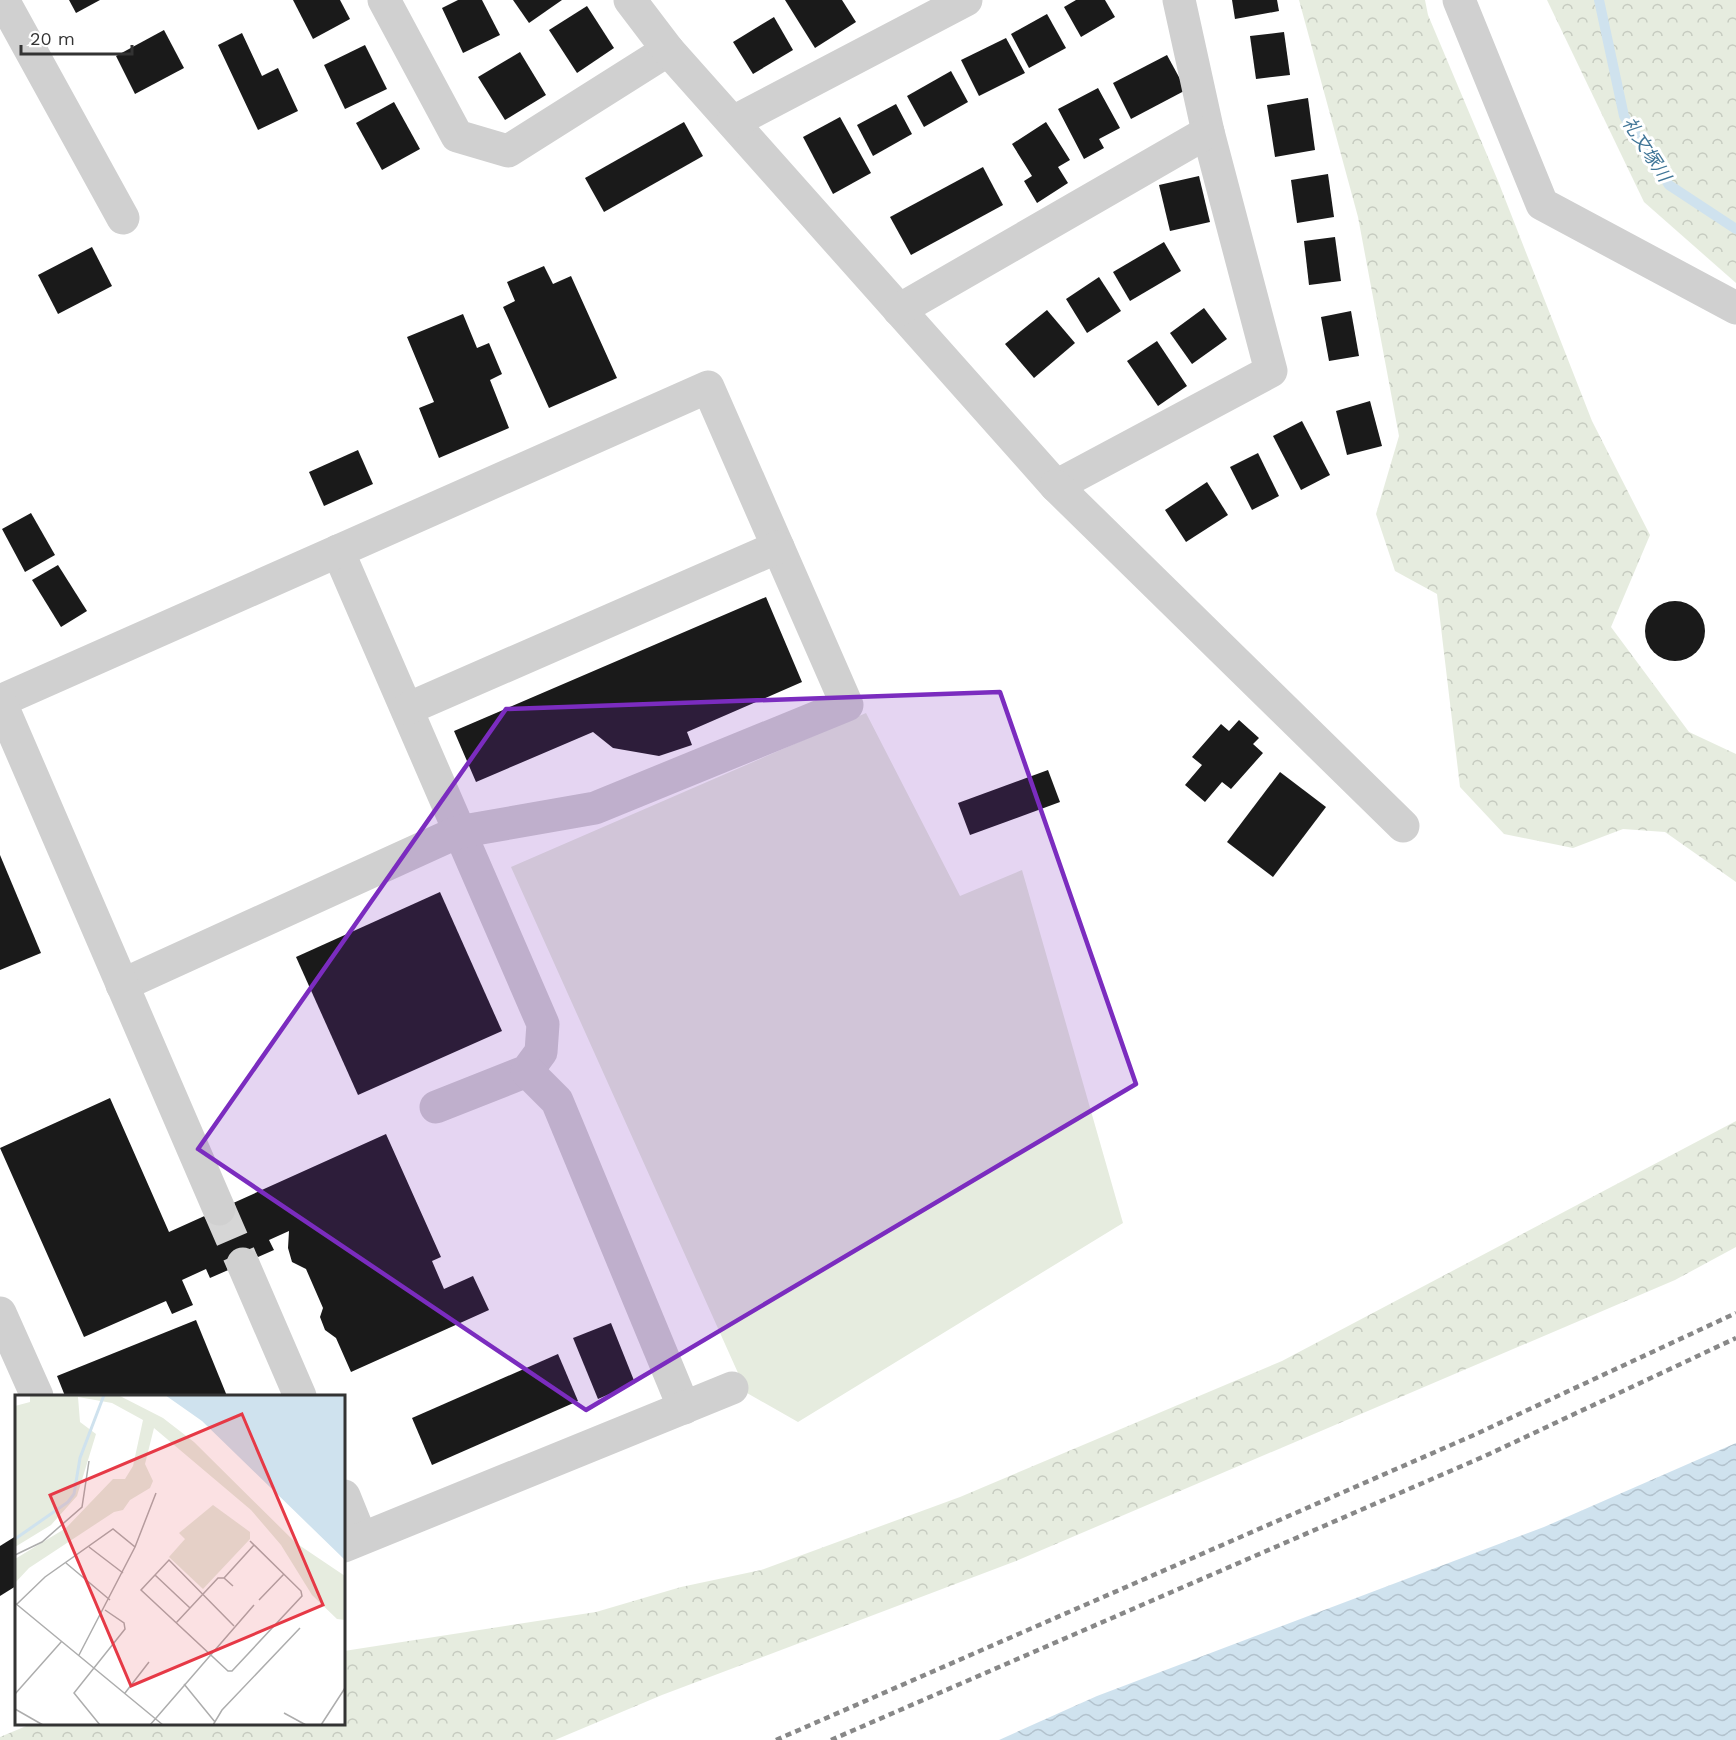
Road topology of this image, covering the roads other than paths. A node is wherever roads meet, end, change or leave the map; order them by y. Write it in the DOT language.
graph roads {
  1 [pos="3,0"];
  2 [pos="384,0"];
  3 [pos="630,0"];
  4 [pos="966,0"];
  5 [pos="1179,0"];
  6 [pos="1459,0"];
  7 [pos="668,50"];
  8 [pos="733,122"];
  9 [pos="1208,132"];
  10 [pos="123,218"];
  11 [pos="1736,308"];
  12 [pos="899,310"];
  13 [pos="1056,486"];
  14 [pos="778,547"];
  15 [pos="338,551"];
  16 [pos="0,701"];
  17 [pos="407,709"];
  18 [pos="1403,826"];
  19 [pos="458,832"];
  20 [pos="122,985"];
  21 [pos="527,1071"];
  22 [pos="436,1107"];
  23 [pos="219,1209"];
  24 [pos="243,1264"];
  25 [pos="0,1313"];
  26 [pos="732,1388"];
  27 [pos="37,1395"];
  28 [pos="300,1395"];
  29 [pos="684,1408"];
  30 [pos="345,1502"];
  31 [pos="352,1542"];
  1 -- 10 [label="street"];
  2 -- 7 [label="street"];
  3 -- 7 [label="street"];
  4 -- 8 [label="street"];
  5 -- 9 [label="street"];
  6 -- 11 [label="street"];
  7 -- 8 [label="street"];
  8 -- 12 [label="street"];
  9 -- 12 [label="street"];
  9 -- 13 [label="street"];
  12 -- 13 [label="street"];
  13 -- 18 [label="street"];
  14 -- 15 [label="street"];
  14 -- 17 [label="street"];
  14 -- 19 [label="street"];
  15 -- 16 [label="street"];
  15 -- 17 [label="street"];
  16 -- 20 [label="street"];
  17 -- 19 [label="street"];
  19 -- 20 [label="street"];
  19 -- 21 [label="street"];
  20 -- 23 [label="street"];
  21 -- 22 [label="street"];
  21 -- 29 [label="street"];
  24 -- 28 [label="street"];
  25 -- 27 [label="street"];
  26 -- 29 [label="street"];
  29 -- 31 [label="street"];
  30 -- 31 [label="street"];
}
